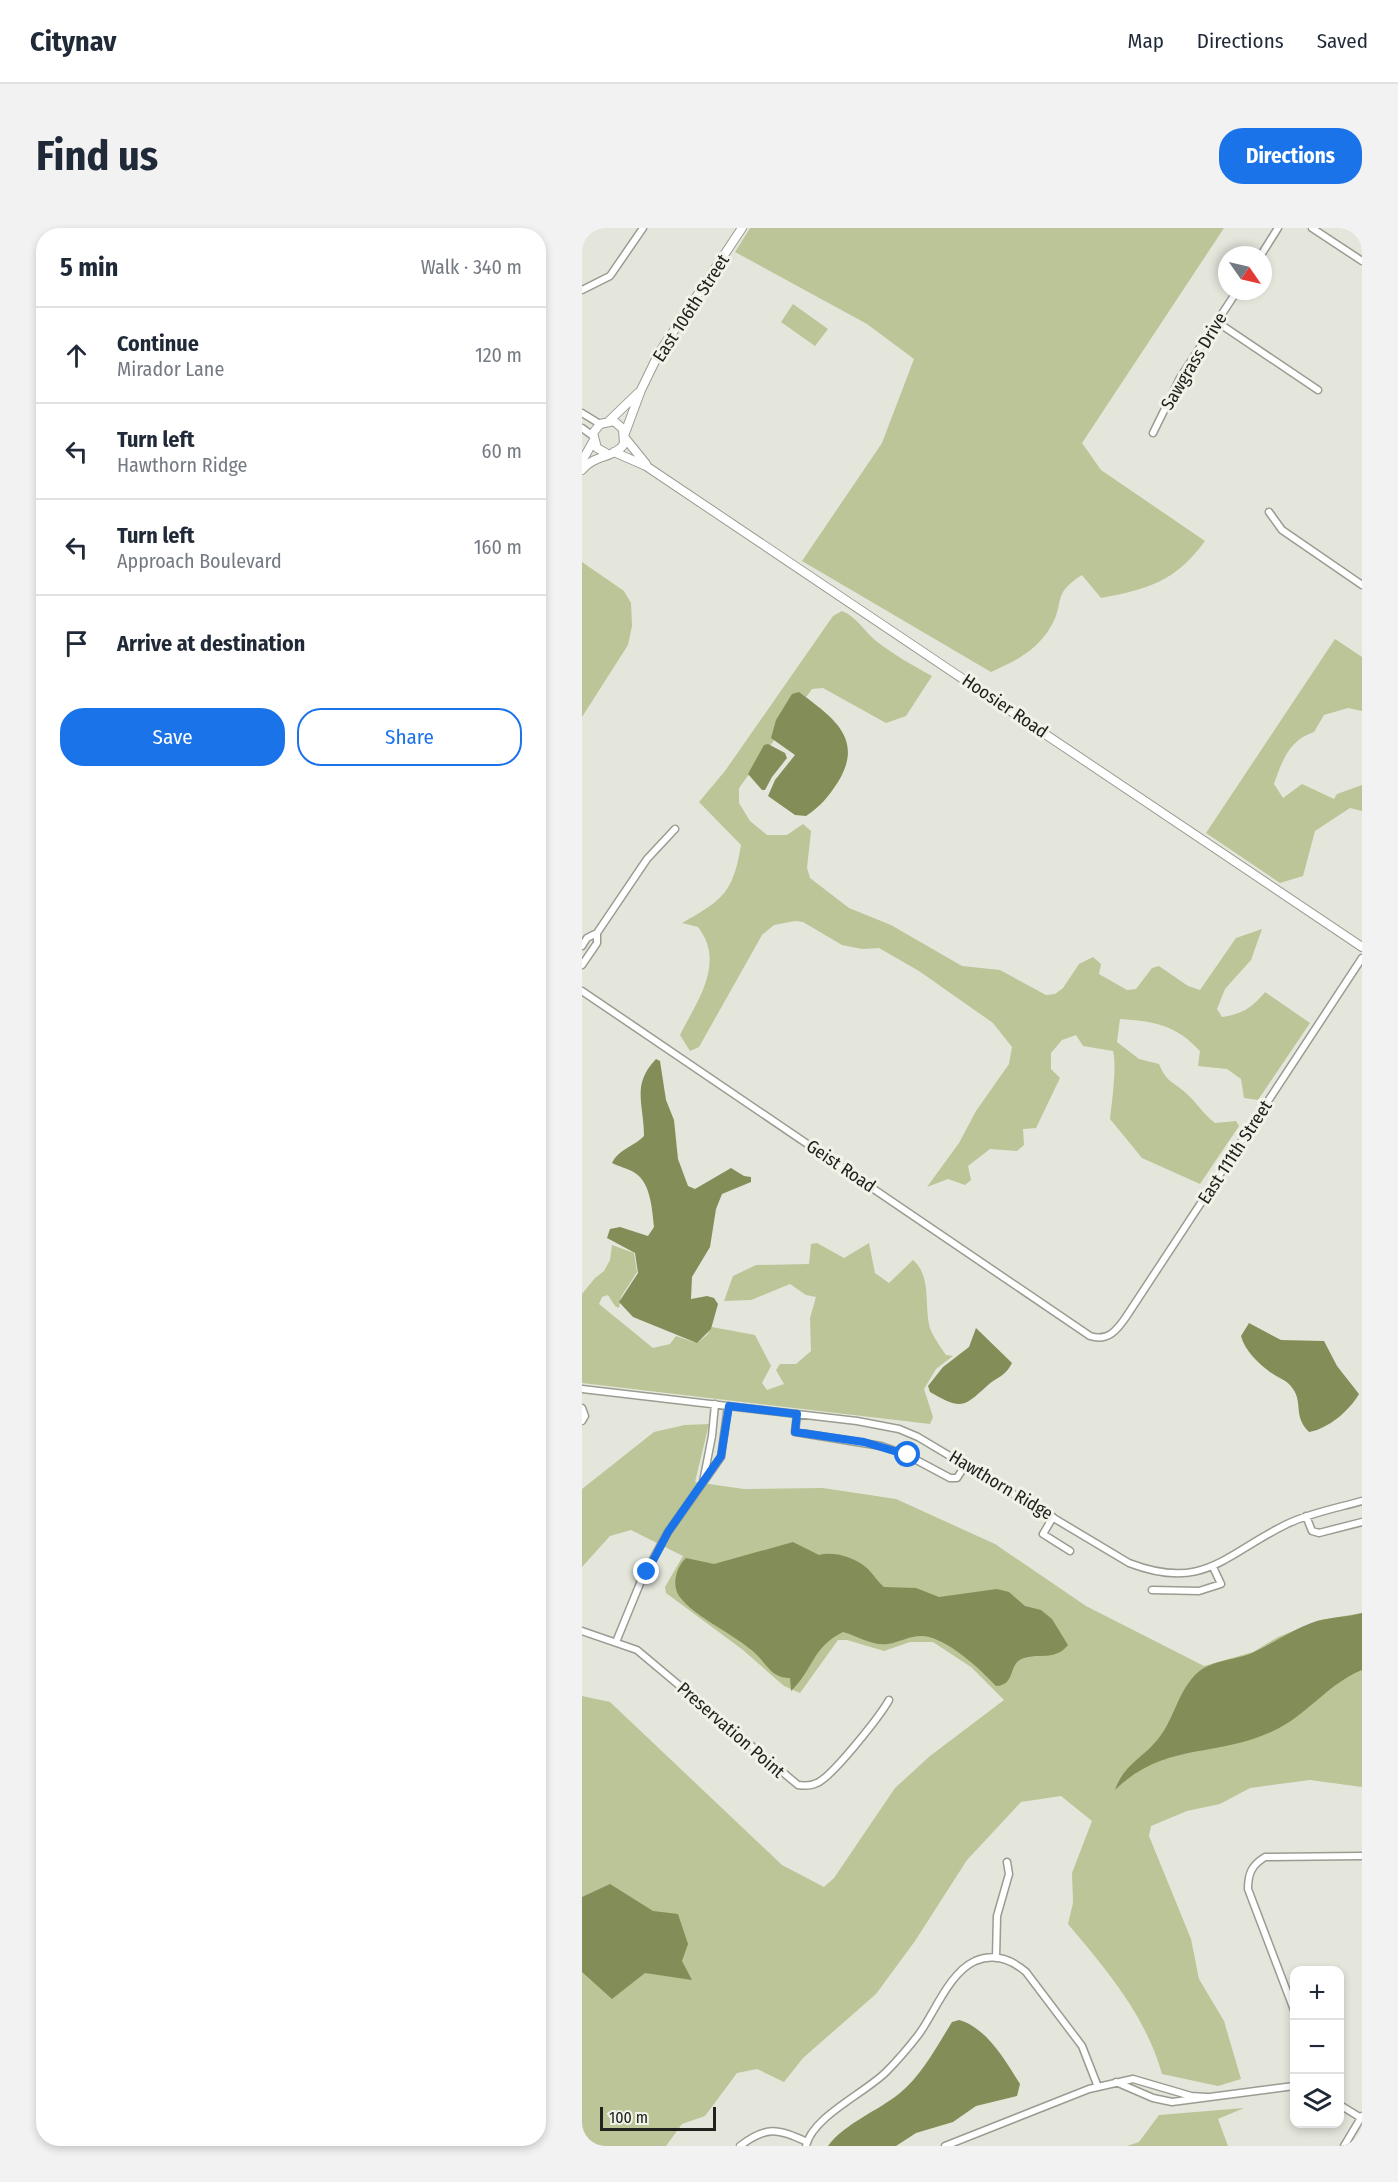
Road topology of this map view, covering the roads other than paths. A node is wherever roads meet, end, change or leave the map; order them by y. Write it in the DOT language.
graph roads {
  1 [pos="643,228"];
  2 [pos="742,228"];
  3 [pos="1278,228"];
  4 [pos="1312,228"];
  5 [pos="1267,246"];
  6 [pos="1362,261"];
  7 [pos="582,290"];
  8 [pos="1231,300"];
  9 [pos="1217,322"];
  10 [pos="641,390"];
  11 [pos="1318,390"];
  12 [pos="582,413"];
  13 [pos="609,421"];
  14 [pos="600,424"];
  15 [pos="582,428"];
  16 [pos="1153,433"];
  17 [pos="625,435"];
  18 [pos="593,438"];
  19 [pos="610,453"];
  20 [pos="582,461"];
  21 [pos="646,465"];
  22 [pos="582,470"];
  23 [pos="1269,512"];
  24 [pos="1362,585"];
  25 [pos="675,829"];
  26 [pos="597,933"];
  27 [pos="582,946"];
  28 [pos="1362,947"];
  29 [pos="1362,958"];
  30 [pos="582,965"];
  31 [pos="582,991"];
  32 [pos="1102,1338"];
  33 [pos="582,1389"];
  34 [pos="715,1404"];
  35 [pos="729,1406"];
  36 [pos="582,1408"];
  37 [pos="797,1414"];
  38 [pos="582,1421"];
  39 [pos="966,1464"];
  40 [pos="703,1483"];
  41 [pos="1362,1502"];
  42 [pos="1306,1516"];
  43 [pos="1053,1517"];
  44 [pos="1362,1522"];
  45 [pos="1070,1551"];
  46 [pos="1213,1567"];
  47 [pos="1152,1590"];
  48 [pos="582,1631"];
  49 [pos="616,1642"];
  50 [pos="889,1700"];
  51 [pos="1362,1856"];
  52 [pos="1007,1862"];
  53 [pos="996,1958"];
  54 [pos="1290,1999"];
  55 [pos="1116,2082"];
  56 [pos="1290,2086"];
  57 [pos="1098,2087"];
  58 [pos="1206,2097"];
  59 [pos="1344,2107"];
  60 [pos="1361,2117"];
  61 [pos="806,2144"];
  62 [pos="740,2146"];
  63 [pos="945,2146"];
  64 [pos="1344,2146"];
  1 -- 7 [label="street"];
  2 -- 10 [label="street, East 106th Street"];
  3 -- 5 [label="street"];
  4 -- 6 [label="street"];
  8 -- 9 [label="street, Sawgrass Drive"];
  9 -- 11 [label="street"];
  9 -- 16 [label="street, Sawgrass Drive"];
  10 -- 13 [label="street, East 106th Street"];
  10 -- 17 [label="street, East 106th Street"];
  12 -- 14 [label="street"];
  13 -- 14 [label="street"];
  13 -- 17 [label="street"];
  14 -- 18 [label="street"];
  15 -- 18 [label="street"];
  17 -- 19 [label="street"];
  17 -- 21 [label="street, Hoosier Road"];
  18 -- 19 [label="street"];
  18 -- 20 [label="street"];
  19 -- 21 [label="street, Hoosier Road"];
  19 -- 22 [label="street"];
  21 -- 28 [label="street, Hoosier Road"];
  23 -- 24 [label="street"];
  25 -- 26 [label="street"];
  26 -- 27 [label="street"];
  26 -- 30 [label="street"];
  29 -- 32 [label="street, East 111th Street"];
  31 -- 32 [label="street, Geist Road"];
  33 -- 34 [label="street, Hawthorn Ridge"];
  34 -- 35 [label="street, Hawthorn Ridge"];
  34 -- 40 [label="street"];
  35 -- 37 [label="street, Hawthorn Ridge"];
  35 -- 40 [label="street"];
  36 -- 38 [label="street"];
  37 -- 39 [label="street, Hawthorn Ridge"];
  37 -- 39 [label="street"];
  39 -- 43 [label="street, Hawthorn Ridge"];
  40 -- 49 [label="street"];
  41 -- 42 [label="street, Hawthorn Ridge"];
  42 -- 44 [label="street"];
  42 -- 46 [label="street, Hawthorn Ridge"];
  43 -- 45 [label="street"];
  43 -- 46 [label="street, Hawthorn Ridge"];
  46 -- 47 [label="street"];
  48 -- 49 [label="street, Preservation Point"];
  49 -- 50 [label="street, Preservation Point"];
  51 -- 54 [label="street"];
  52 -- 53 [label="street"];
  53 -- 57 [label="street"];
  53 -- 61 [label="street"];
  55 -- 57 [label="street"];
  55 -- 58 [label="street"];
  55 -- 58 [label="street"];
  56 -- 58 [label="street"];
  57 -- 63 [label="street"];
  59 -- 60 [label="street"];
  60 -- 64 [label="street"];
  61 -- 62 [label="street"];
}
